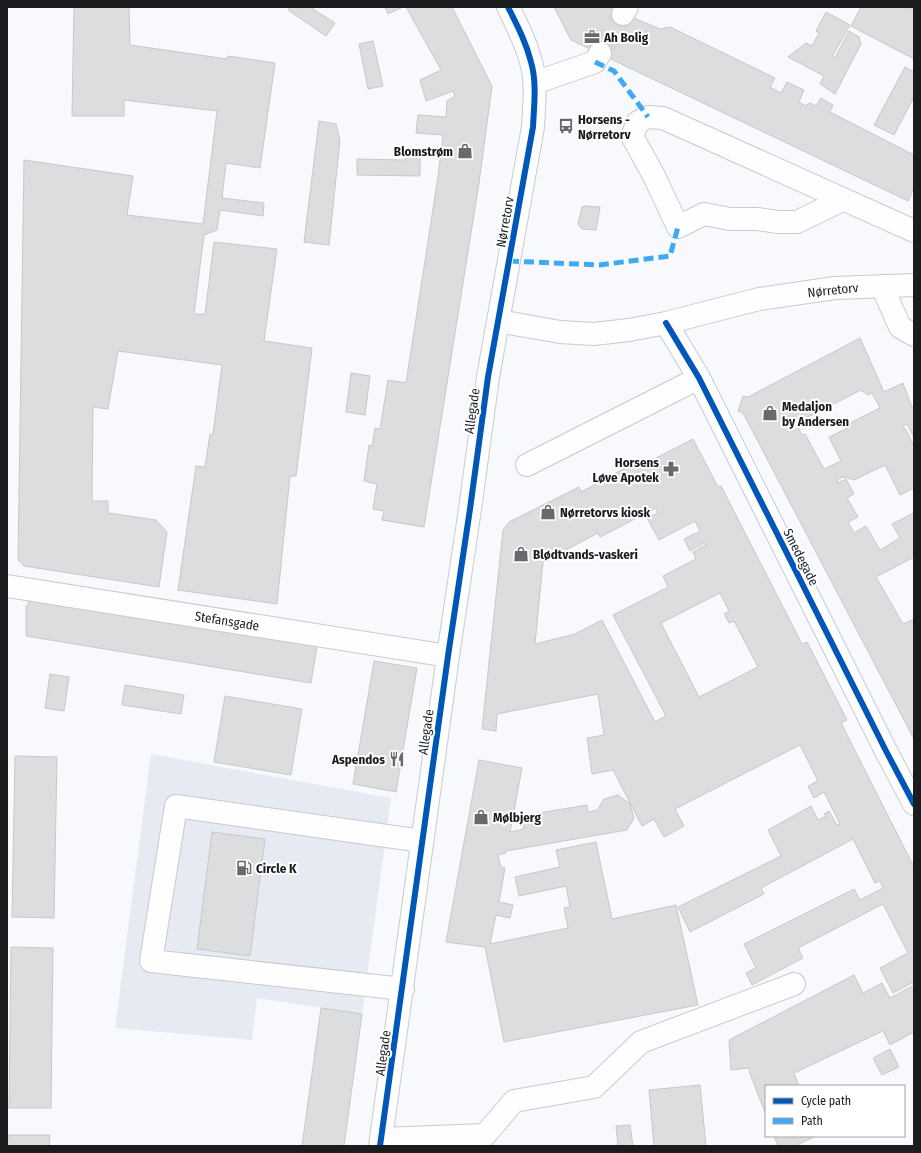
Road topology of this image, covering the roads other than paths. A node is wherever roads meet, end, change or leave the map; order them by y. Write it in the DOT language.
graph roads {
  1 [pos="508,7"];
  2 [pos="600,53"];
  3 [pos="534,83"];
  4 [pos="842,200"];
  5 [pos="914,231"];
  6 [pos="914,285"];
  7 [pos="882,286"];
  8 [pos="498,321"];
  9 [pos="666,323"];
  10 [pos="914,335"];
  11 [pos="699,378"];
  12 [pos="527,465"];
  13 [pos="7,586"];
  14 [pos="448,656"];
  15 [pos="914,804"];
  16 [pos="422,841"];
  17 [pos="794,984"];
  18 [pos="403,989"];
  19 [pos="381,1143"];
  1 -- 3 [label="street, Nørretorv"];
  2 -- 3 [label="street"];
  3 -- 8 [label="street, Nørretorv"];
  4 -- 4 [label="street"];
  4 -- 5 [label="street"];
  6 -- 7 [label="street, Nørretorv"];
  7 -- 9 [label="street, Nørretorv"];
  7 -- 10 [label="street"];
  8 -- 9 [label="street, Nørretorv"];
  8 -- 14 [label="street, Allegade"];
  9 -- 11 [label="street, Smedegade"];
  11 -- 12 [label="street"];
  11 -- 15 [label="street, Smedegade"];
  13 -- 14 [label="street, Stefansgade"];
  14 -- 16 [label="street, Allegade"];
  16 -- 18 [label="street, Allegade"];
  16 -- 18 [label="street"];
  17 -- 19 [label="street"];
  18 -- 19 [label="street, Allegade"];
}
